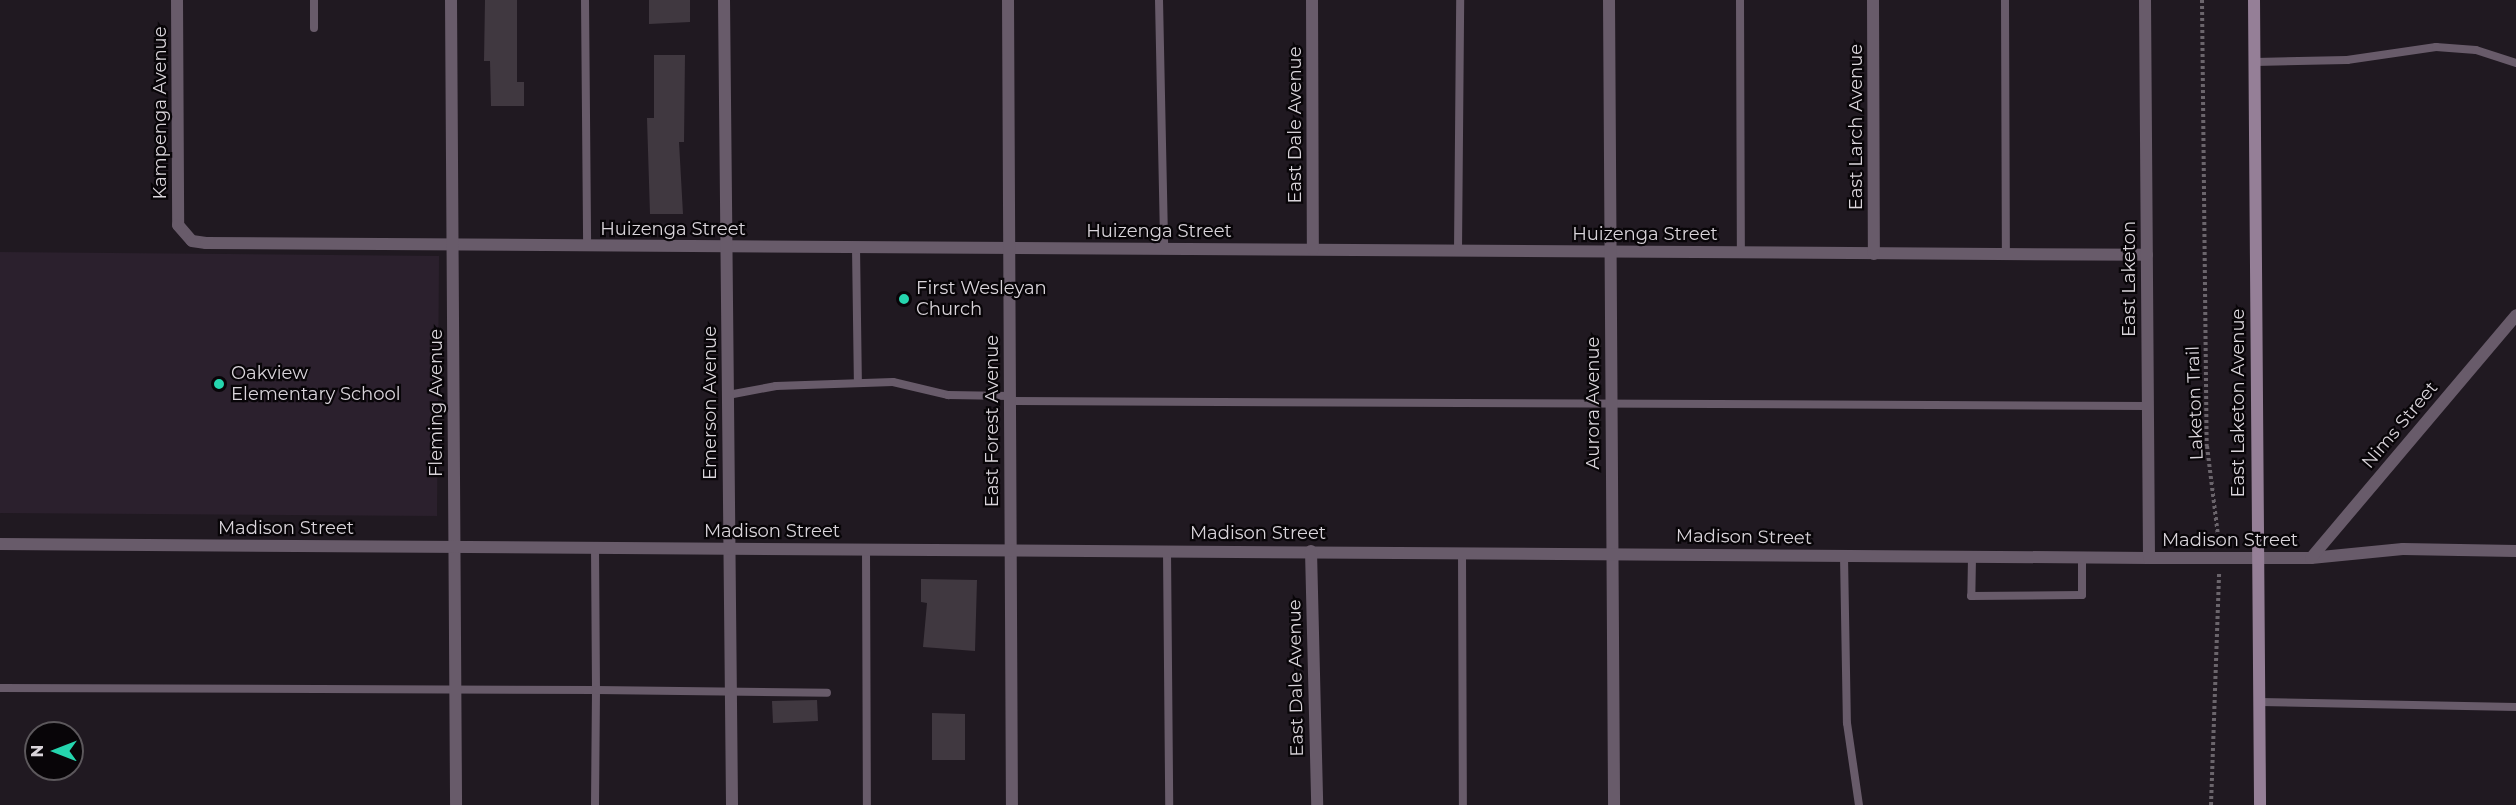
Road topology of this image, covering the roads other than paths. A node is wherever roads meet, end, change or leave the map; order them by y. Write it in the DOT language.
graph roads {
  1 [pos="177,0"];
  2 [pos="314,0"];
  3 [pos="451,0"];
  4 [pos="585,0"];
  5 [pos="724,0"];
  6 [pos="1008,0"];
  7 [pos="1159,0"];
  8 [pos="1312,0"];
  9 [pos="1460,0"];
  10 [pos="1609,0"];
  11 [pos="1740,0"];
  12 [pos="1873,0"];
  13 [pos="2005,0"];
  14 [pos="2145,0"];
  15 [pos="2254,0"];
  16 [pos="314,28"];
  17 [pos="2255,62"];
  18 [pos="2516,63"];
  19 [pos="178,225"];
  20 [pos="452,246"];
  21 [pos="586,247"];
  22 [pos="727,247"];
  23 [pos="856,247"];
  24 [pos="1009,247"];
  25 [pos="1164,249"];
  26 [pos="1313,249"];
  27 [pos="1458,251"];
  28 [pos="1610,252"];
  29 [pos="1741,253"];
  30 [pos="1874,254"];
  31 [pos="2006,254"];
  32 [pos="2147,255"];
  33 [pos="2516,315"];
  34 [pos="858,382"];
  35 [pos="728,395"];
  36 [pos="1010,398"];
  37 [pos="1611,402"];
  38 [pos="2148,406"];
  39 [pos="0,544"];
  40 [pos="455,547"];
  41 [pos="595,547"];
  42 [pos="729,549"];
  43 [pos="866,549"];
  44 [pos="1011,550"];
  45 [pos="1167,551"];
  46 [pos="1311,551"];
  47 [pos="2516,551"];
  48 [pos="1462,552"];
  49 [pos="1612,554"];
  50 [pos="1844,556"];
  51 [pos="1972,557"];
  52 [pos="2082,558"];
  53 [pos="2149,558"];
  54 [pos="2257,558"];
  55 [pos="2311,558"];
  56 [pos="0,688"];
  57 [pos="455,690"];
  58 [pos="596,690"];
  59 [pos="731,690"];
  60 [pos="827,693"];
  61 [pos="2260,702"];
  62 [pos="2516,707"];
  63 [pos="456,805"];
  64 [pos="596,805"];
  65 [pos="732,805"];
  66 [pos="867,805"];
  67 [pos="1012,805"];
  68 [pos="1169,805"];
  69 [pos="1317,805"];
  70 [pos="1463,805"];
  71 [pos="1614,805"];
  72 [pos="1859,805"];
  73 [pos="2260,805"];
  1 -- 19 [label="street, Kampenga Avenue"];
  2 -- 16 [label="lane"];
  3 -- 20 [label="street, Fleming Avenue"];
  4 -- 21 [label="lane"];
  5 -- 22 [label="street, Emerson Avenue"];
  6 -- 24 [label="street, East Forest Avenue"];
  7 -- 25 [label="lane"];
  8 -- 26 [label="street, East Dale Avenue"];
  9 -- 27 [label="lane"];
  10 -- 28 [label="street, Aurora Avenue"];
  11 -- 29 [label="lane"];
  12 -- 30 [label="street, East Larch Avenue"];
  13 -- 31 [label="lane"];
  14 -- 32 [label="street, East Laketon"];
  15 -- 17 [label="main road, East Laketon Avenue"];
  17 -- 18 [label="lane"];
  17 -- 54 [label="main road, East Laketon Avenue"];
  19 -- 20 [label="street, Huizenga Street"];
  20 -- 21 [label="street, Huizenga Street"];
  20 -- 40 [label="street, Fleming Avenue"];
  21 -- 22 [label="street, Huizenga Street"];
  22 -- 23 [label="street, Huizenga Street"];
  22 -- 35 [label="street, Emerson Avenue"];
  23 -- 24 [label="street, Huizenga Street"];
  23 -- 34 [label="lane"];
  24 -- 25 [label="street, Huizenga Street"];
  24 -- 36 [label="street, East Forest Avenue"];
  25 -- 26 [label="street, Huizenga Street"];
  26 -- 27 [label="street, Huizenga Street"];
  27 -- 28 [label="street, Huizenga Street"];
  28 -- 29 [label="street, Huizenga Street"];
  28 -- 37 [label="street, Aurora Avenue"];
  29 -- 30 [label="street, Huizenga Street"];
  30 -- 31 [label="street, Huizenga Street"];
  31 -- 32 [label="street, Huizenga Street"];
  32 -- 38 [label="street, East Laketon"];
  33 -- 55 [label="street, Nims Street"];
  34 -- 35 [label="lane"];
  34 -- 36 [label="lane"];
  35 -- 42 [label="street, Emerson Avenue"];
  36 -- 37 [label="lane"];
  36 -- 44 [label="street, East Forest Avenue"];
  37 -- 38 [label="lane"];
  37 -- 49 [label="street, Aurora Avenue"];
  38 -- 53 [label="street, East Laketon"];
  39 -- 40 [label="street, Madison Street"];
  40 -- 41 [label="street, Madison Street"];
  40 -- 57 [label="street, Fleming Avenue"];
  41 -- 42 [label="street, Madison Street"];
  41 -- 58 [label="lane"];
  42 -- 43 [label="street, Madison Street"];
  42 -- 59 [label="street, Emerson Avenue"];
  43 -- 44 [label="street, Madison Street"];
  43 -- 66 [label="lane"];
  44 -- 45 [label="street, Madison Street"];
  44 -- 67 [label="street, East Forest Avenue"];
  45 -- 46 [label="street, Madison Street"];
  45 -- 68 [label="lane"];
  46 -- 48 [label="street, Madison Street"];
  46 -- 69 [label="street, East Dale Avenue"];
  47 -- 55 [label="street, Madison Street"];
  48 -- 49 [label="street, Madison Street"];
  48 -- 70 [label="lane"];
  49 -- 50 [label="street, Madison Street"];
  49 -- 71 [label="street, Aurora Avenue"];
  50 -- 51 [label="street, Madison Street"];
  50 -- 72 [label="lane"];
  51 -- 52 [label="street, Madison Street"];
  51 -- 52 [label="lane"];
  52 -- 53 [label="street, Madison Street"];
  53 -- 54 [label="street, Madison Street"];
  54 -- 55 [label="street, Madison Street"];
  54 -- 61 [label="main road, East Laketon Avenue"];
  56 -- 57 [label="lane"];
  57 -- 58 [label="lane"];
  57 -- 63 [label="street, Fleming Avenue"];
  58 -- 59 [label="lane"];
  58 -- 64 [label="lane"];
  59 -- 60 [label="lane"];
  59 -- 65 [label="street, Emerson Avenue"];
  61 -- 62 [label="lane"];
  61 -- 73 [label="main road, East Laketon Avenue"];
}
